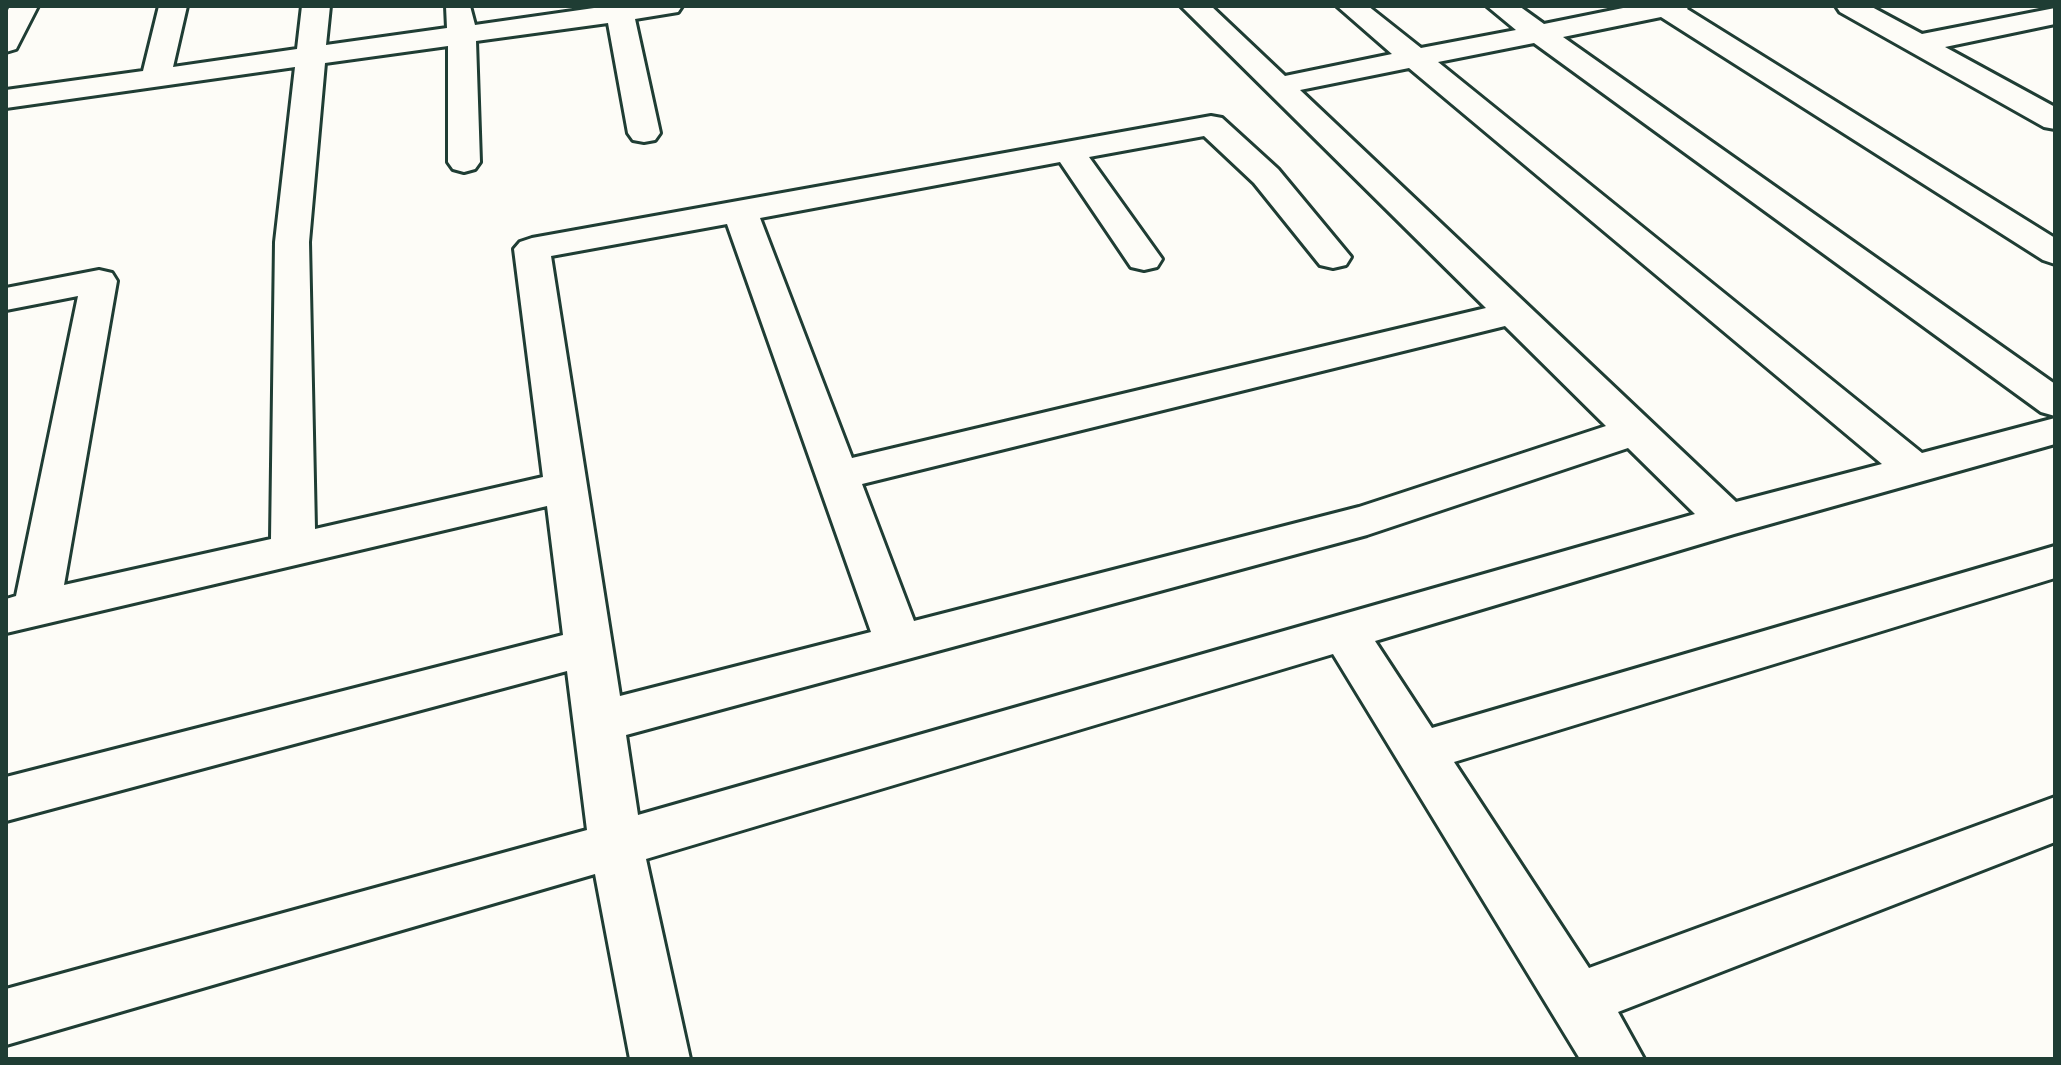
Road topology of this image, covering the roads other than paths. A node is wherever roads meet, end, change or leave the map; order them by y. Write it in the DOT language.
graph roads {
  1 [pos="24,6"];
  2 [pos="173,6"];
  3 [pos="316,6"];
  4 [pos="668,6"];
  5 [pos="1195,6"];
  6 [pos="1351,6"];
  7 [pos="1501,6"];
  8 [pos="1850,6"];
  9 [pos="1667,7"];
  10 [pos="566,13"];
  11 [pos="620,13"];
  12 [pos="2055,16"];
  13 [pos="460,20"];
  14 [pos="1537,32"];
  15 [pos="6,43"];
  16 [pos="1917,44"];
  17 [pos="312,56"];
  18 [pos="1415,58"];
  19 [pos="156,78"];
  20 [pos="1278,86"];
  21 [pos="6,99"];
  22 [pos="2055,120"];
  23 [pos="644,133"];
  24 [pos="1069,151"];
  25 [pos="464,162"];
  26 [pos="740,211"];
  27 [pos="2055,253"];
  28 [pos="1333,257"];
  29 [pos="1144,259"];
  30 [pos="6,299"];
  31 [pos="1513,313"];
  32 [pos="2053,426"];
  33 [pos="1636,431"];
  34 [pos="1915,469"];
  35 [pos="838,476"];
  36 [pos="565,487"];
  37 [pos="1728,520"];
  38 [pos="293,549"];
  39 [pos="2055,562"];
  40 [pos="21,612"];
  41 [pos="1344,632"];
  42 [pos="899,643"];
  43 [pos="588,647"];
  44 [pos="598,722"];
  45 [pos="1420,752"];
  46 [pos="6,799"];
  47 [pos="2055,819"];
  48 [pos="616,845"];
  49 [pos="1577,1000"];
  50 [pos="6,1017"];
  51 [pos="660,1059"];
  52 [pos="1614,1059"];
  1 -- 15 [label="street"];
  2 -- 19 [label="street"];
  3 -- 17 [label="street"];
  4 -- 11 [label="street"];
  5 -- 20 [label="street"];
  6 -- 18 [label="street"];
  7 -- 14 [label="street"];
  8 -- 16 [label="street"];
  9 -- 14 [label="street"];
  9 -- 27 [label="street"];
  10 -- 11 [label="street"];
  10 -- 13 [label="street"];
  11 -- 23 [label="street"];
  12 -- 16 [label="street"];
  13 -- 17 [label="street"];
  13 -- 25 [label="street"];
  14 -- 18 [label="street"];
  14 -- 32 [label="street"];
  16 -- 22 [label="street"];
  17 -- 19 [label="street"];
  17 -- 38 [label="street"];
  18 -- 20 [label="street"];
  18 -- 34 [label="street"];
  19 -- 21 [label="street"];
  20 -- 31 [label="street"];
  24 -- 26 [label="street"];
  24 -- 28 [label="street"];
  24 -- 29 [label="street"];
  26 -- 35 [label="street"];
  26 -- 36 [label="street"];
  30 -- 40 [label="street"];
  31 -- 33 [label="street"];
  31 -- 35 [label="street"];
  32 -- 34 [label="street"];
  33 -- 37 [label="street"];
  33 -- 42 [label="street"];
  34 -- 37 [label="street"];
  35 -- 42 [label="street"];
  36 -- 38 [label="street"];
  36 -- 43 [label="street"];
  37 -- 41 [label="street"];
  38 -- 40 [label="street"];
  39 -- 45 [label="street"];
  41 -- 45 [label="street"];
  41 -- 48 [label="street"];
  42 -- 44 [label="street"];
  43 -- 44 [label="street"];
  43 -- 46 [label="street"];
  44 -- 48 [label="street"];
  45 -- 49 [label="street"];
  47 -- 49 [label="street"];
  48 -- 50 [label="street"];
  48 -- 51 [label="street"];
  49 -- 52 [label="street"];
}
